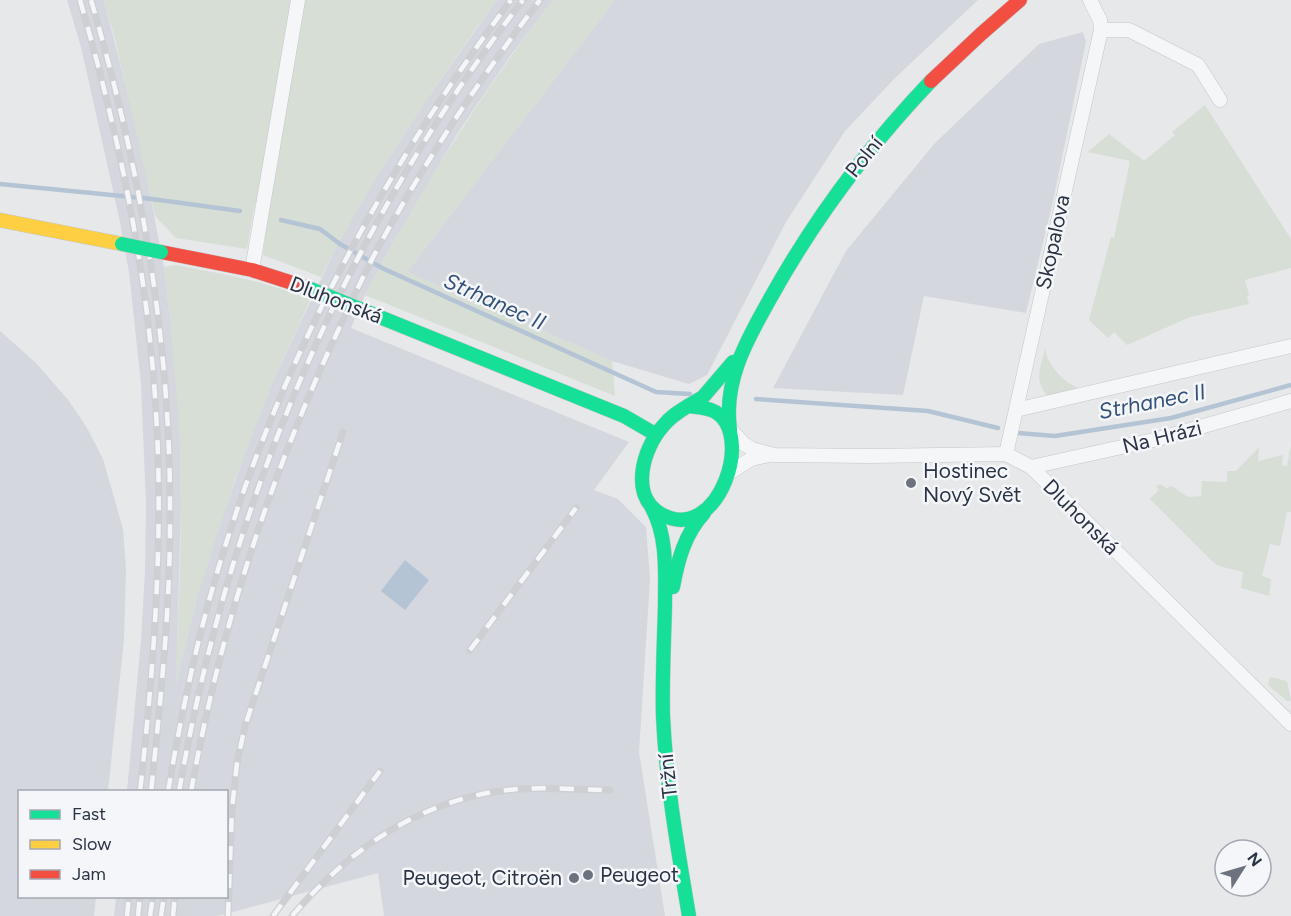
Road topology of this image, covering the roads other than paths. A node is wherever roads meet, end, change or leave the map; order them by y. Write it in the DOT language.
graph roads {
  1 [pos="298,0"];
  2 [pos="1020,0"];
  3 [pos="1090,0"];
  4 [pos="1101,30"];
  5 [pos="1220,100"];
  6 [pos="0,220"];
  7 [pos="252,270"];
  8 [pos="747,344"];
  9 [pos="1291,346"];
  10 [pos="1291,401"];
  11 [pos="688,406"];
  12 [pos="1016,410"];
  13 [pos="730,429"];
  14 [pos="655,434"];
  15 [pos="774,454"];
  16 [pos="1006,454"];
  17 [pos="1031,467"];
  18 [pos="729,473"];
  19 [pos="652,508"];
  20 [pos="704,513"];
  21 [pos="664,635"];
  22 [pos="1291,724"];
  23 [pos="689,916"];
  1 -- 7 [label="street"];
  2 -- 8 [label="main road, Polní"];
  3 -- 4 [label="street"];
  4 -- 5 [label="street"];
  4 -- 12 [label="street, Skopalova"];
  6 -- 7 [label="main road, Dluhonská, bridge"];
  7 -- 14 [label="main road, Dluhonská, bridge"];
  8 -- 11 [label="main road, Polní"];
  8 -- 13 [label="main road, Polní"];
  9 -- 12 [label="street"];
  10 -- 17 [label="street, Na Hrázi"];
  11 -- 13 [label="main road, Dluhonská"];
  11 -- 14 [label="main road"];
  12 -- 16 [label="street, Skopalova"];
  13 -- 15 [label="street, Dluhonská"];
  13 -- 18 [label="main road"];
  14 -- 19 [label="main road"];
  15 -- 16 [label="street, Dluhonská"];
  15 -- 18 [label="street, Dluhonská"];
  16 -- 17 [label="street, Dluhonská"];
  17 -- 22 [label="street, Dluhonská"];
  18 -- 20 [label="main road"];
  19 -- 20 [label="main road"];
  19 -- 21 [label="main road, Tržní"];
  20 -- 21 [label="main road, Tržní"];
  21 -- 23 [label="main road, Tržní"];
}
